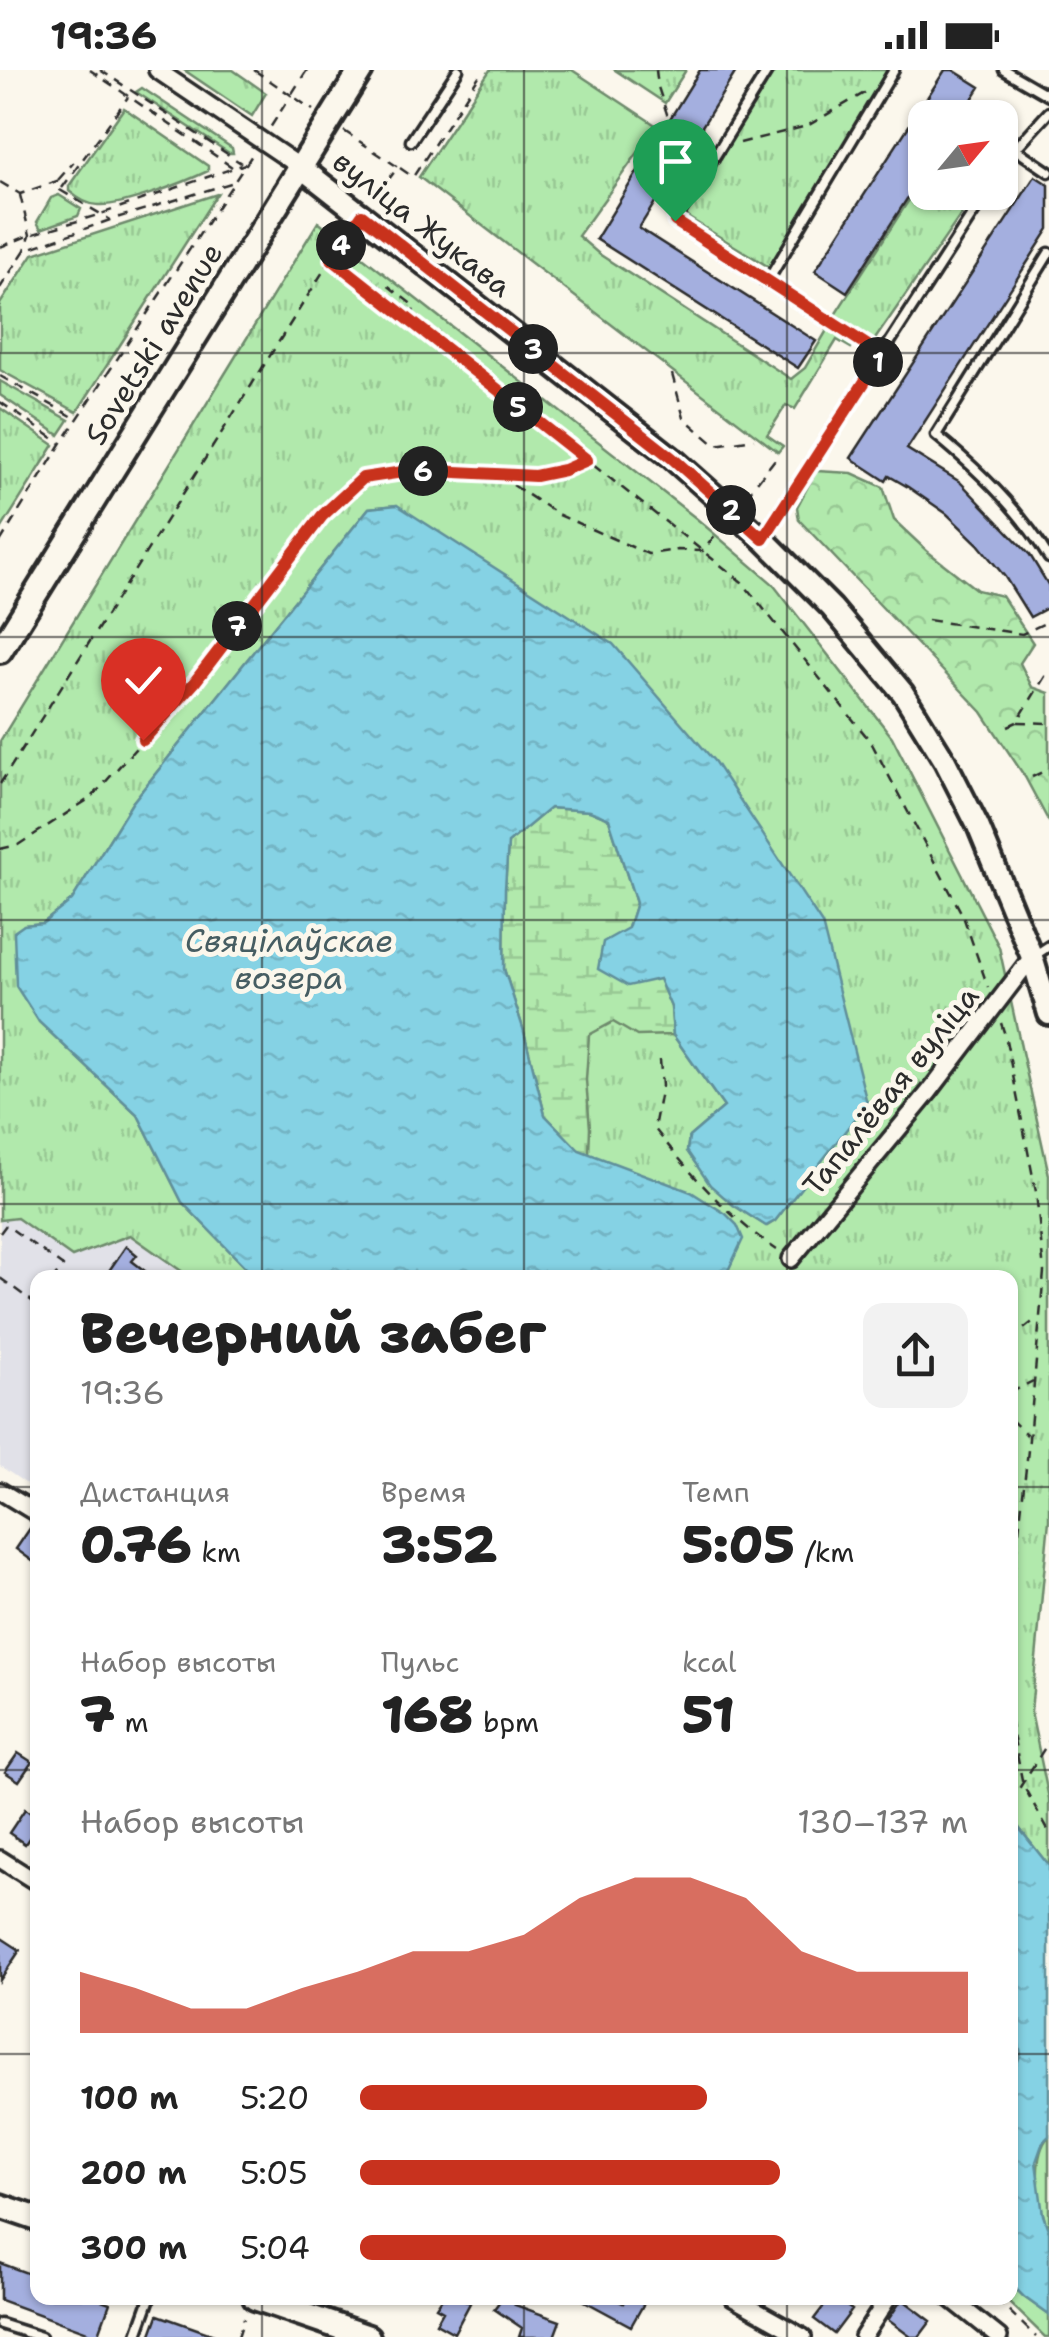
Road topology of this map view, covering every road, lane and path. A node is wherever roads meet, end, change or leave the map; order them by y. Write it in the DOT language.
graph roads {
  1 [pos="90,70"];
  2 [pos="100,70"];
  3 [pos="156,70"];
  4 [pos="254,70"];
  5 [pos="307,70"];
  6 [pos="361,70"];
  7 [pos="458,70"];
  8 [pos="483,70"];
  9 [pos="656,70"];
  10 [pos="768,70"];
  11 [pos="894,70"];
  12 [pos="1004,70"];
  13 [pos="870,90"];
  14 [pos="129,96"];
  15 [pos="291,96"];
  16 [pos="1049,96"];
  17 [pos="1049,112"];
  18 [pos="669,120"];
  19 [pos="328,121"];
  20 [pos="262,140"];
  21 [pos="412,141"];
  22 [pos="1018,146"];
  23 [pos="720,148"];
  24 [pos="1018,151"];
  25 [pos="74,162"];
  26 [pos="245,164"];
  27 [pos="299,166"];
  28 [pos="398,167"];
  29 [pos="233,168"];
  30 [pos="1049,172"];
  31 [pos="57,181"];
  32 [pos="236,181"];
  33 [pos="0,182"];
  34 [pos="60,190"];
  35 [pos="20,194"];
  36 [pos="975,210"];
  37 [pos="98,215"];
  38 [pos="362,215"];
  39 [pos="110,220"];
  40 [pos="30,235"];
  41 [pos="0,247"];
  42 [pos="25,250"];
  43 [pos="1049,254"];
  44 [pos="332,259"];
  45 [pos="767,282"];
  46 [pos="0,288"];
  47 [pos="372,292"];
  48 [pos="412,324"];
  49 [pos="882,355"];
  50 [pos="672,374"];
  51 [pos="0,376"];
  52 [pos="0,402"];
  53 [pos="78,420"];
  54 [pos="754,439"];
  55 [pos="61,444"];
  56 [pos="587,460"];
  57 [pos="496,475"];
  58 [pos="763,539"];
  59 [pos="0,542"];
  60 [pos="704,551"];
  61 [pos="1047,551"];
  62 [pos="928,620"];
  63 [pos="1049,621"];
  64 [pos="0,651"];
  65 [pos="1049,670"];
  66 [pos="1017,722"];
  67 [pos="1049,723"];
  68 [pos="1008,726"];
  69 [pos="1049,769"];
  70 [pos="1032,777"];
  71 [pos="0,784"];
  72 [pos="0,849"];
  73 [pos="1041,951"];
  74 [pos="994,1006"];
  75 [pos="1049,1014"];
  76 [pos="660,1060"];
  77 [pos="0,1234"];
  78 [pos="790,1259"];
  79 [pos="59,1270"];
  80 [pos="0,1278"];
  81 [pos="30,1300"];
  82 [pos="1039,1316"];
  83 [pos="1018,1333"];
  84 [pos="1034,1380"];
  85 [pos="1018,1389"];
  86 [pos="1018,1426"];
  87 [pos="1030,1436"];
  88 [pos="0,1491"];
  89 [pos="30,1509"];
  90 [pos="1018,1545"];
  91 [pos="1049,1741"];
  92 [pos="1018,1760"];
  93 [pos="1023,1785"];
  94 [pos="1018,1792"];
  95 [pos="1049,1832"];
  96 [pos="0,1859"];
  97 [pos="30,1878"];
  98 [pos="0,2206"];
  99 [pos="30,2216"];
  100 [pos="147,2305"];
  101 [pos="251,2305"];
  102 [pos="262,2305"];
  103 [pos="746,2305"];
  104 [pos="884,2305"];
  105 [pos="959,2305"];
  106 [pos="1003,2305"];
  107 [pos="0,2324"];
  108 [pos="41,2337"];
  109 [pos="136,2337"];
  110 [pos="238,2337"];
  111 [pos="368,2337"];
  112 [pos="803,2337"];
  113 [pos="863,2337"];
  114 [pos="999,2337"];
  115 [pos="1036,2337"];
  1 -- 14 [label="path"];
  2 -- 26 [label="path"];
  3 -- 20 [label="street, вуліца Жукава"];
  4 -- 15 [label="path"];
  5 -- 15 [label="path"];
  6 -- 19 [label="main road, Sovetski avenue"];
  7 -- 21 [label="lane"];
  8 -- 28 [label="path"];
  9 -- 18 [label="path"];
  10 -- 23 [label="lane"];
  11 -- 45 [label="lane"];
  12 -- 16 [label="lane"];
  13 -- 23 [label="path"];
  14 -- 29 [label="path"];
  14 -- 34 [label="path"];
  15 -- 19 [label="path"];
  15 -- 20 [label="path"];
  17 -- 22 [label="lane"];
  19 -- 27 [label="main road, Sovetski avenue"];
  19 -- 28 [label="path"];
  20 -- 26 [label="path"];
  20 -- 27 [label="street, вуліца Жукава"];
  23 -- 45 [label="lane"];
  24 -- 30 [label="lane"];
  25 -- 31 [label="path"];
  26 -- 29 [label="path"];
  26 -- 32 [label="path"];
  27 -- 38 [label="street, вуліца Жукава"];
  27 -- 64 [label="main road, Sovetski avenue"];
  28 -- 38 [label="path"];
  29 -- 37 [label="path"];
  31 -- 34 [label="path"];
  31 -- 35 [label="path"];
  32 -- 39 [label="path"];
  32 -- 53 [label="path"];
  33 -- 35 [label="path"];
  34 -- 37 [label="path"];
  35 -- 40 [label="path"];
  36 -- 49 [label="lane"];
  37 -- 39 [label="path"];
  37 -- 40 [label="path"];
  38 -- 44 [label="path"];
  38 -- 58 [label="street, вуліца Жукава"];
  39 -- 42 [label="path"];
  40 -- 41 [label="path"];
  40 -- 42 [label="path"];
  42 -- 46 [label="path"];
  43 -- 61 [label="lane"];
  44 -- 47 [label="path"];
  44 -- 71 [label="path"];
  45 -- 49 [label="lane"];
  47 -- 48 [label="path"];
  47 -- 48 [label="path"];
  48 -- 56 [label="path"];
  49 -- 58 [label="lane"];
  50 -- 54 [label="path"];
  51 -- 53 [label="path"];
  52 -- 55 [label="path"];
  53 -- 55 [label="path"];
  55 -- 59 [label="path"];
  56 -- 57 [label="path"];
  56 -- 60 [label="path"];
  57 -- 60 [label="path"];
  57 -- 72 [label="path"];
  58 -- 73 [label="street, вуліца Жукава"];
  60 -- 74 [label="path"];
  62 -- 63 [label="path"];
  65 -- 66 [label="path"];
  66 -- 67 [label="path"];
  66 -- 68 [label="path"];
  69 -- 70 [label="path"];
  73 -- 74 [label="street, Тапалёвая вуліца"];
  73 -- 75 [label="street, вуліца Жукава"];
  74 -- 78 [label="street, Тапалёвая вуліца"];
  74 -- 82 [label="path"];
  76 -- 78 [label="path"];
  77 -- 79 [label="path"];
  80 -- 81 [label="path"];
  82 -- 83 [label="path"];
  82 -- 84 [label="path"];
  84 -- 85 [label="path"];
  84 -- 87 [label="path"];
  86 -- 87 [label="path"];
  87 -- 90 [label="path"];
  88 -- 89 [label="street"];
  91 -- 93 [label="path"];
  92 -- 93 [label="path"];
  93 -- 94 [label="path"];
  93 -- 95 [label="path"];
  96 -- 97 [label="street"];
  98 -- 99 [label="main road"];
  100 -- 109 [label="lane"];
  101 -- 110 [label="path"];
  102 -- 111 [label="main road"];
  103 -- 112 [label="street"];
  104 -- 113 [label="street"];
  105 -- 114 [label="street"];
  106 -- 115 [label="path"];
  107 -- 108 [label="lane"];
}
